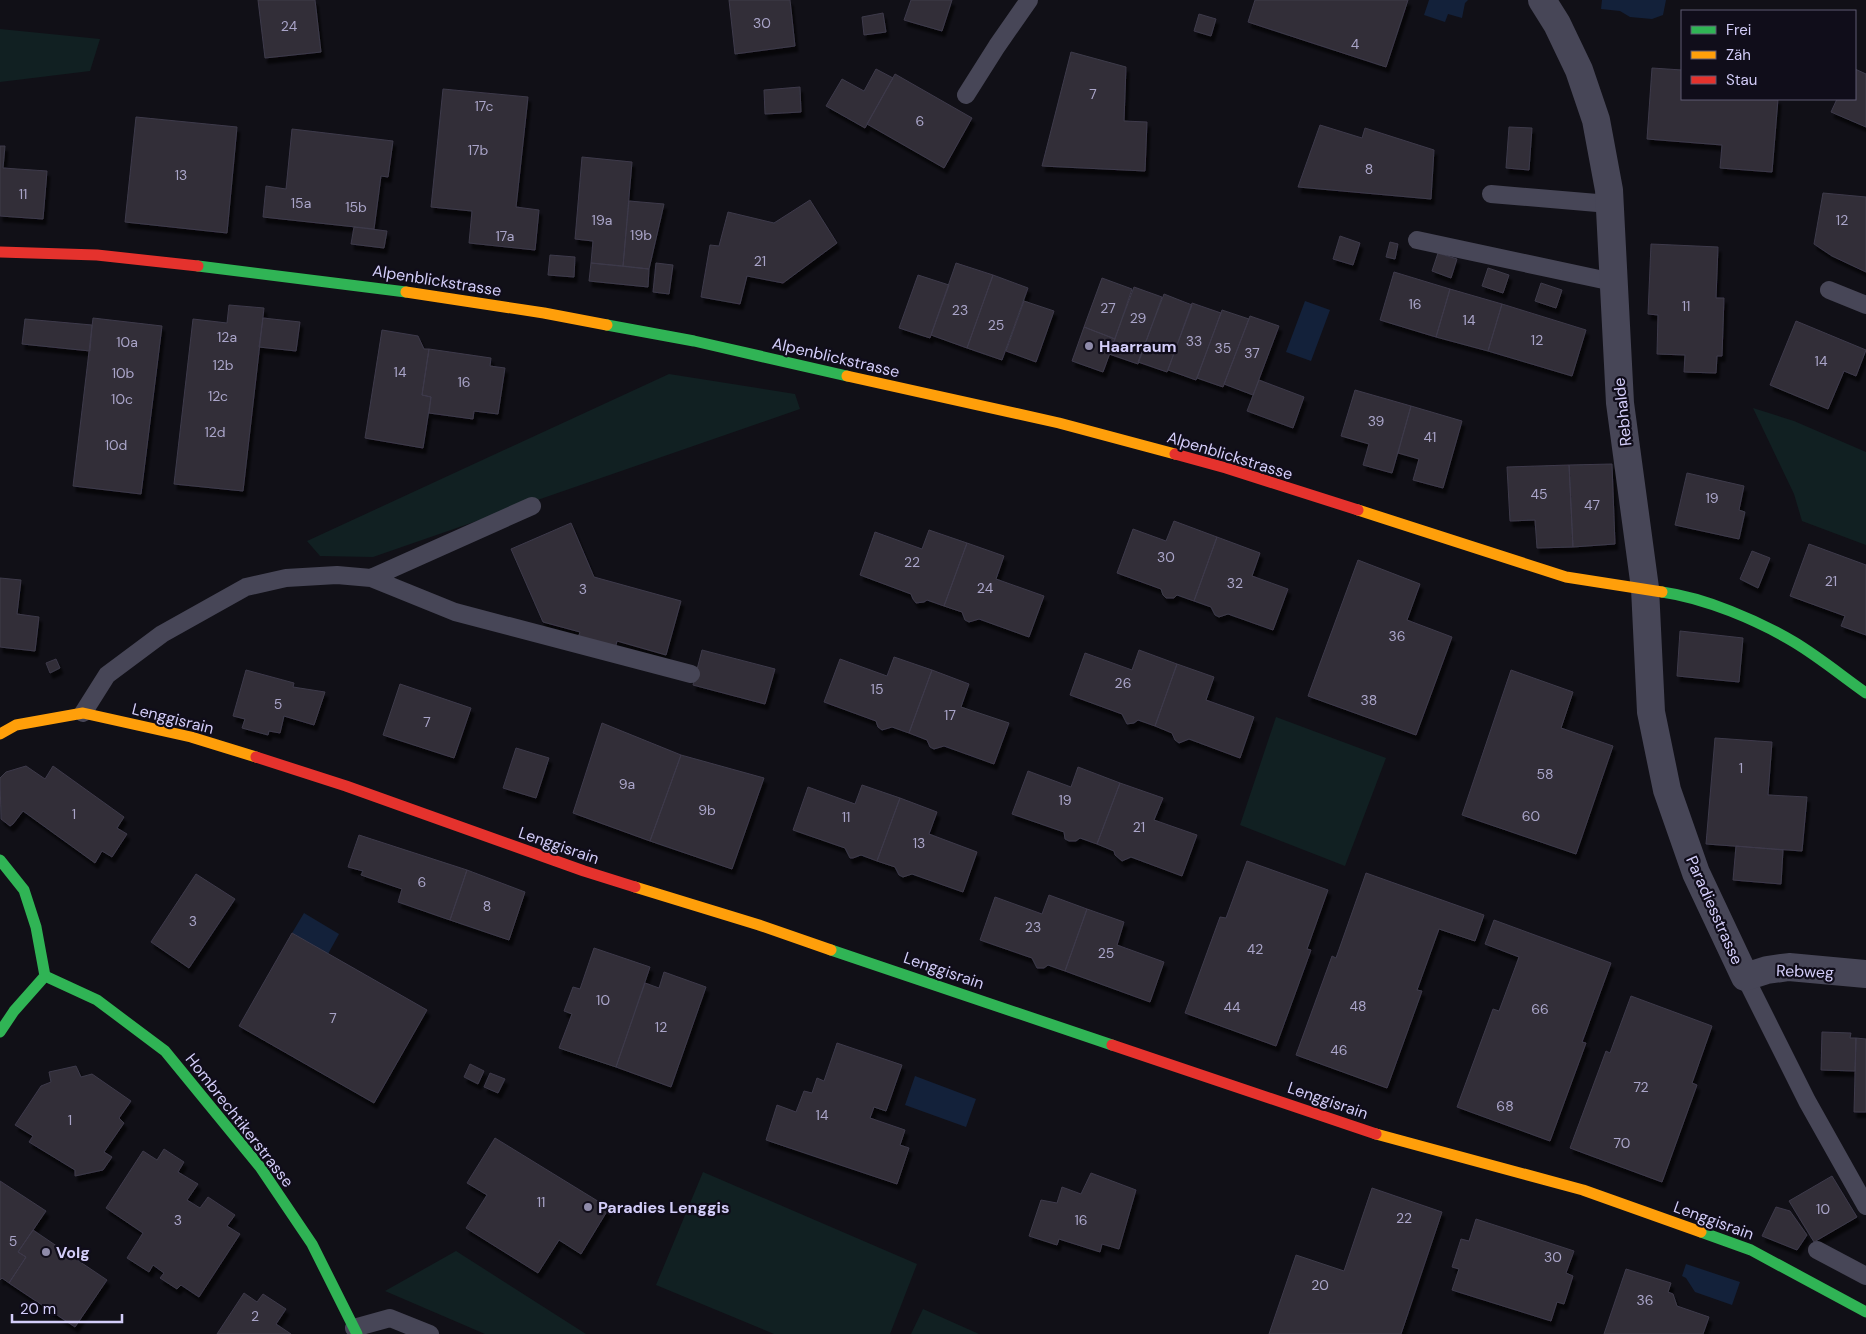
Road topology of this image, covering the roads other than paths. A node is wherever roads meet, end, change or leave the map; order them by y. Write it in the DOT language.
graph roads {
  1 [pos="1029,0"];
  2 [pos="1542,0"];
  3 [pos="966,95"];
  4 [pos="1491,194"];
  5 [pos="1610,204"];
  6 [pos="1417,240"];
  7 [pos="0,252"];
  8 [pos="1613,282"];
  9 [pos="1828,290"];
  10 [pos="1866,305"];
  11 [pos="532,506"];
  12 [pos="371,578"];
  13 [pos="1645,588"];
  14 [pos="691,674"];
  15 [pos="1866,693"];
  16 [pos="83,712"];
  17 [pos="0,734"];
  18 [pos="0,860"];
  19 [pos="1866,974"];
  20 [pos="45,976"];
  21 [pos="1745,977"];
  22 [pos="0,1032"];
  23 [pos="1866,1206"];
  24 [pos="1817,1250"];
  25 [pos="1866,1276"];
  26 [pos="1866,1312"];
  27 [pos="356,1331"];
  28 [pos="430,1334"];
  1 -- 3 [label="lane"];
  2 -- 5 [label="street, Rebhalde"];
  4 -- 5 [label="lane"];
  5 -- 8 [label="street, Rebhalde"];
  6 -- 8 [label="lane"];
  7 -- 13 [label="street, Alpenblickstrasse"];
  8 -- 13 [label="street, Rebhalde"];
  9 -- 10 [label="lane"];
  11 -- 12 [label="lane"];
  12 -- 14 [label="lane"];
  12 -- 16 [label="lane"];
  13 -- 15 [label="street"];
  13 -- 21 [label="street, Paradiesstrasse"];
  16 -- 17 [label="street, Lenggisrain"];
  16 -- 26 [label="street, Lenggisrain"];
  18 -- 20 [label="street"];
  19 -- 21 [label="street, Rebweg"];
  20 -- 22 [label="street"];
  20 -- 27 [label="street, Hombrechtikerstrasse"];
  21 -- 23 [label="lane, Paradiesstrasse"];
  24 -- 25 [label="lane"];
  27 -- 28 [label="lane"];
}
